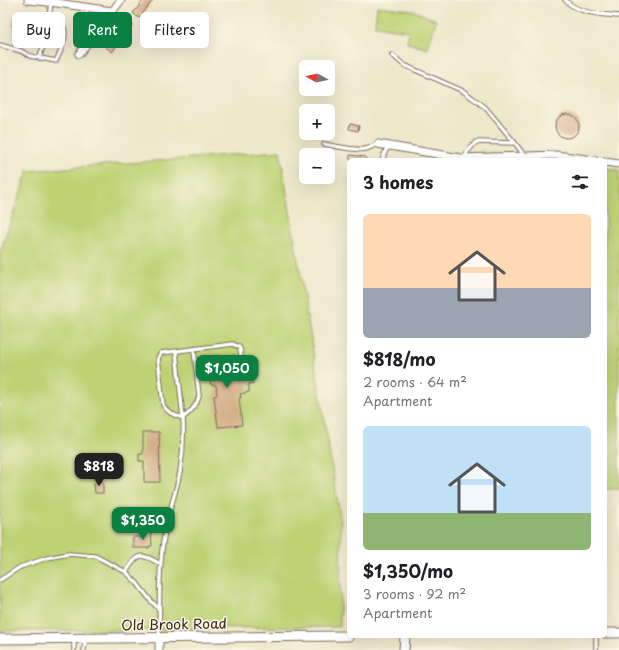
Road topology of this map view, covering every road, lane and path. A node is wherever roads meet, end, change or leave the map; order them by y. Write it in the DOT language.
graph roads {
  1 [pos="28,0"];
  2 [pos="121,0"];
  3 [pos="565,0"];
  4 [pos="51,2"];
  5 [pos="67,2"];
  6 [pos="112,11"];
  7 [pos="50,12"];
  8 [pos="619,16"];
  9 [pos="0,45"];
  10 [pos="43,48"];
  11 [pos="62,48"];
  12 [pos="79,54"];
  13 [pos="392,55"];
  14 [pos="39,58"];
  15 [pos="515,143"];
  16 [pos="324,144"];
  17 [pos="378,144"];
  18 [pos="391,146"];
  19 [pos="524,155"];
  20 [pos="383,158"];
  21 [pos="450,158"];
  22 [pos="466,158"];
  23 [pos="568,158"];
  24 [pos="607,162"];
  25 [pos="619,164"];
  26 [pos="194,350"];
  27 [pos="176,351"];
  28 [pos="243,373"];
  29 [pos="183,418"];
  30 [pos="160,564"];
  31 [pos="126,572"];
  32 [pos="0,580"];
  33 [pos="159,610"];
  34 [pos="607,633"];
  35 [pos="619,633"];
  36 [pos="347,636"];
  37 [pos="159,638"];
  38 [pos="405,638"];
  39 [pos="596,638"];
  40 [pos="0,639"];
  41 [pos="74,639"];
  42 [pos="85,639"];
  43 [pos="74,650"];
  44 [pos="84,650"];
  45 [pos="159,650"];
  46 [pos="404,650"];
  47 [pos="596,650"];
  1 -- 4 [label="street"];
  2 -- 6 [label="street"];
  3 -- 8 [label="lane"];
  4 -- 5 [label="street"];
  4 -- 7 [label="lane"];
  5 -- 6 [label="street"];
  6 -- 12 [label="street"];
  9 -- 14 [label="lane"];
  10 -- 14 [label="lane"];
  11 -- 14 [label="lane"];
  13 -- 15 [label="lane"];
  15 -- 19 [label="lane"];
  15 -- 22 [label="lane"];
  16 -- 17 [label="lane"];
  17 -- 18 [label="street"];
  18 -- 20 [label="lane"];
  18 -- 21 [label="street"];
  19 -- 22 [label="street"];
  19 -- 23 [label="street"];
  21 -- 22 [label="street"];
  24 -- 25 [label="street"];
  26 -- 27 [label="lane"];
  26 -- 28 [label="lane"];
  26 -- 29 [label="lane"];
  27 -- 29 [label="lane"];
  27 -- 29 [label="lane"];
  29 -- 30 [label="lane"];
  30 -- 31 [label="lane"];
  30 -- 33 [label="lane"];
  31 -- 32 [label="lane"];
  31 -- 33 [label="lane"];
  33 -- 37 [label="lane"];
  34 -- 35 [label="street"];
  36 -- 37 [label="street, Old Brook Road"];
  37 -- 42 [label="street, Old Brook Road"];
  37 -- 45 [label="street"];
  38 -- 46 [label="street"];
  39 -- 47 [label="lane"];
  40 -- 41 [label="street, Old Brook Road"];
  41 -- 42 [label="street, Old Brook Road"];
  41 -- 43 [label="lane"];
  42 -- 44 [label="lane"];
}
